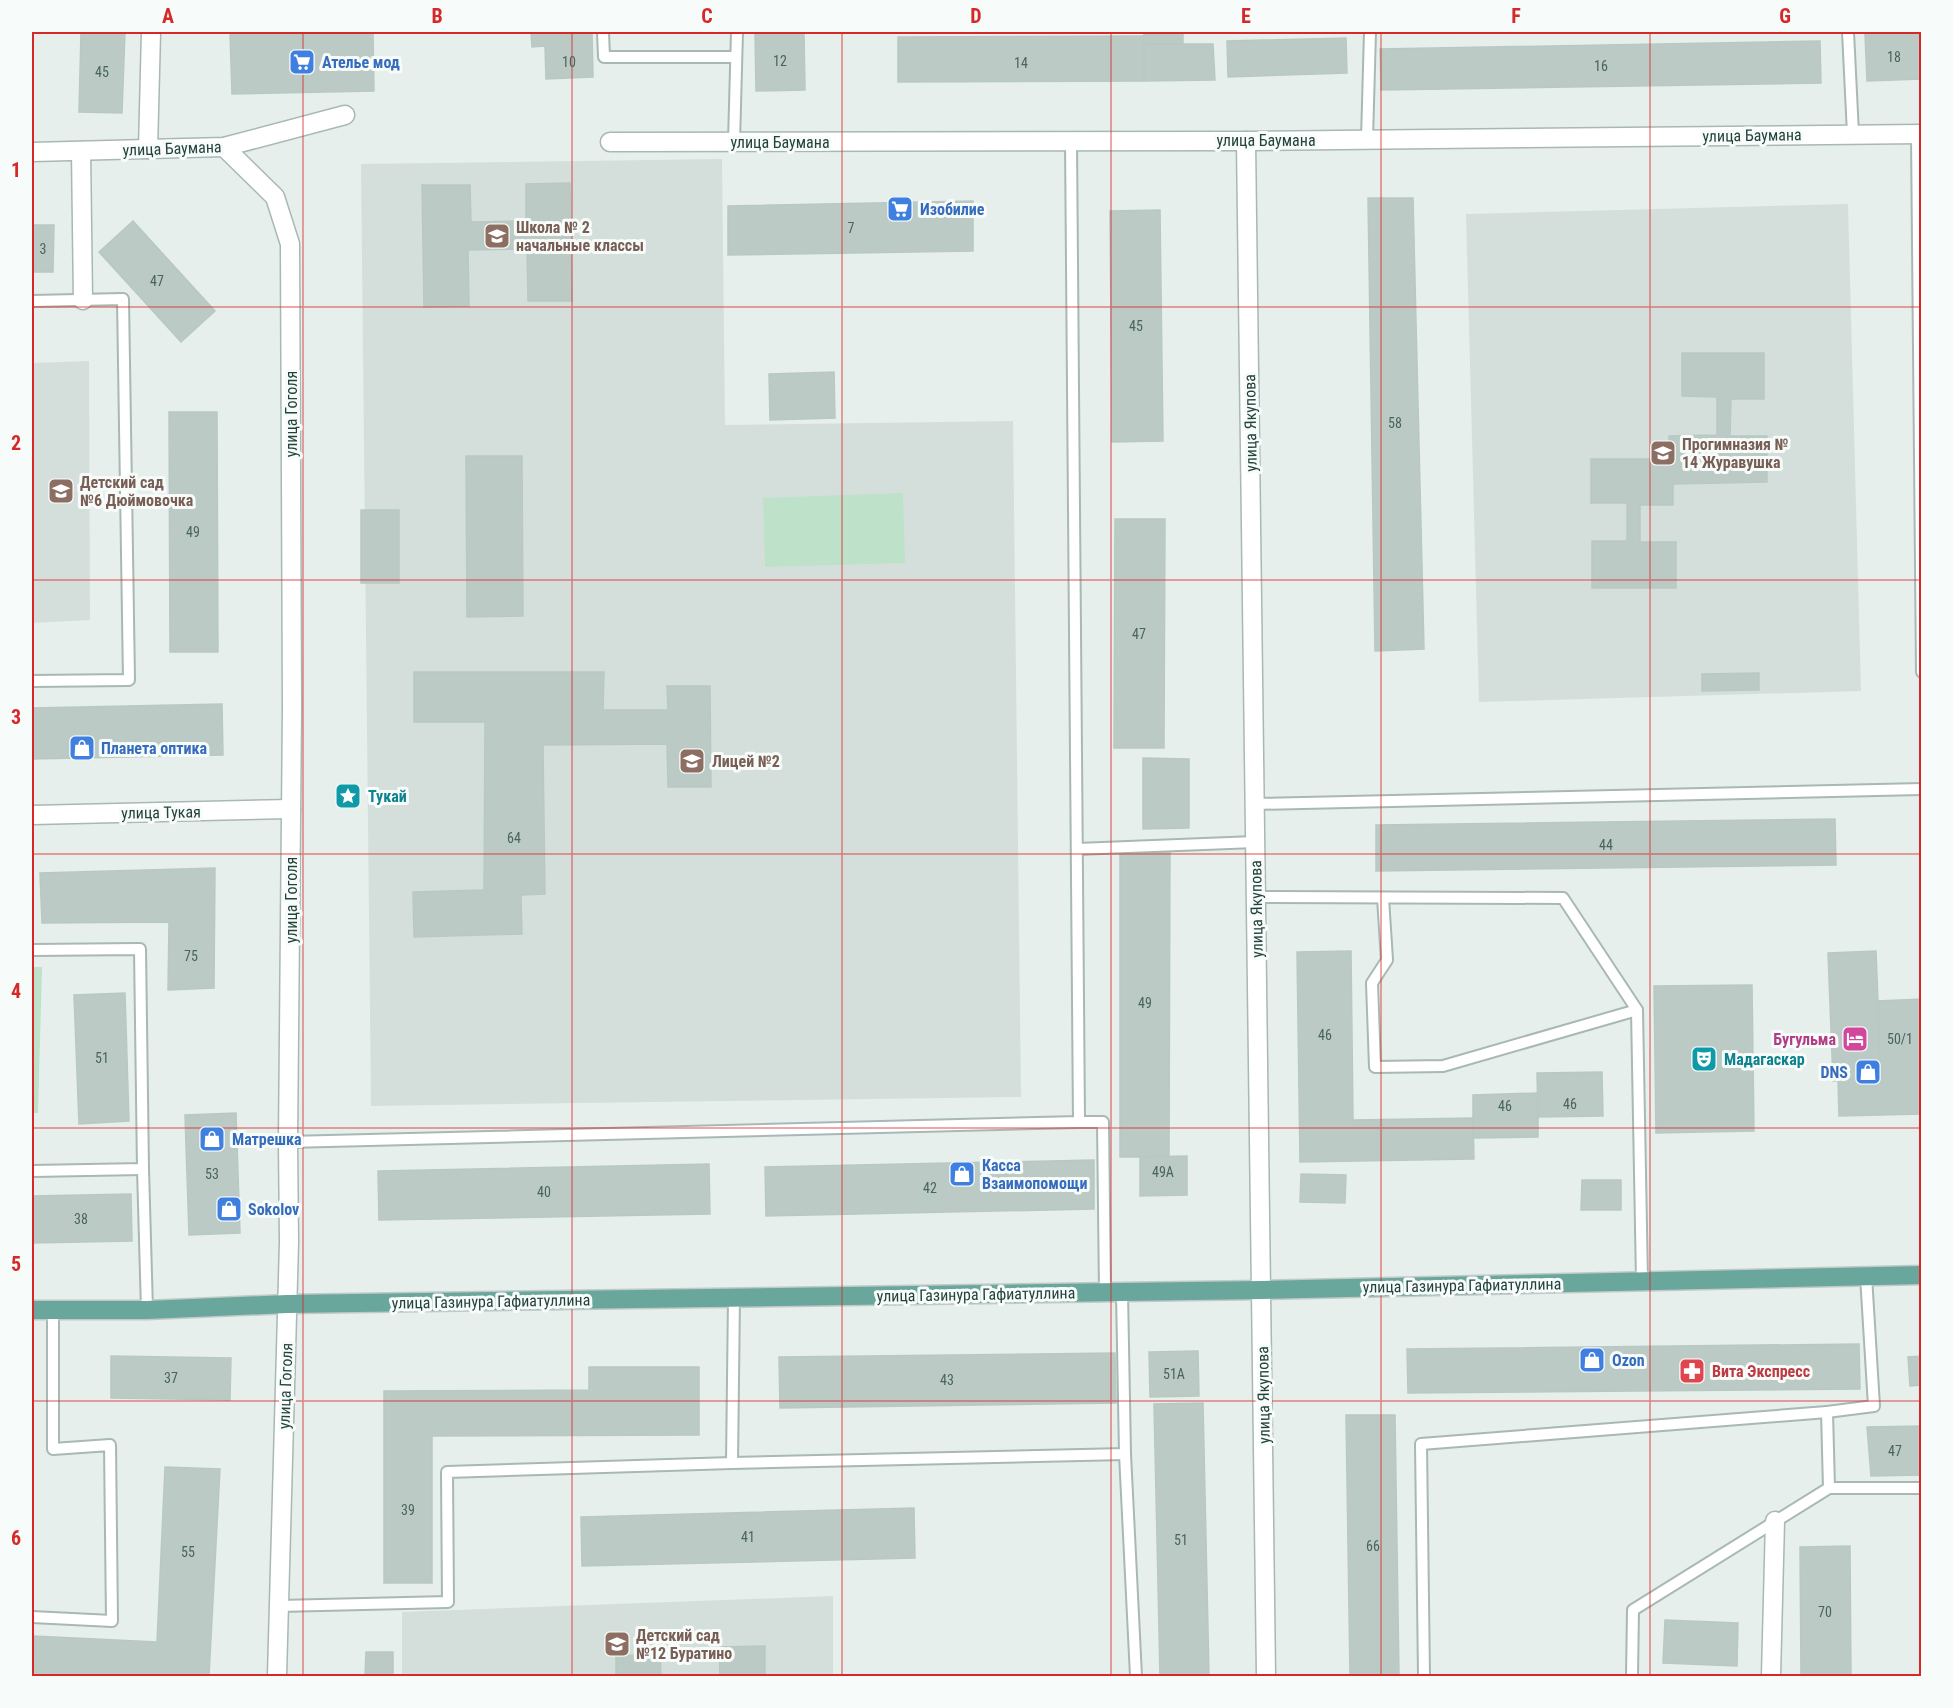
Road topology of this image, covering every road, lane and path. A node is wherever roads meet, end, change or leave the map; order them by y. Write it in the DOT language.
graph roads {
  1 [pos="151,32"];
  2 [pos="603,32"];
  3 [pos="737,32"];
  4 [pos="1370,32"];
  5 [pos="1848,32"];
  6 [pos="736,57"];
  7 [pos="345,115"];
  8 [pos="1853,134"];
  9 [pos="1919,134"];
  10 [pos="1367,140"];
  11 [pos="1071,141"];
  12 [pos="1246,141"];
  13 [pos="610,142"];
  14 [pos="734,142"];
  15 [pos="224,147"];
  16 [pos="148,149"];
  17 [pos="81,151"];
  18 [pos="32,152"];
  19 [pos="83,300"];
  20 [pos="32,301"];
  21 [pos="1922,672"];
  22 [pos="32,681"];
  23 [pos="1922,789"];
  24 [pos="1255,804"];
  25 [pos="291,809"];
  26 [pos="32,815"];
  27 [pos="1256,842"];
  28 [pos="1077,849"];
  29 [pos="1256,897"];
  30 [pos="1383,898"];
  31 [pos="32,950"];
  32 [pos="1637,1010"];
  33 [pos="1079,1122"];
  34 [pos="288,1142"];
  35 [pos="143,1169"];
  36 [pos="32,1171"];
  37 [pos="1922,1275"];
  38 [pos="1866,1276"];
  39 [pos="1641,1281"];
  40 [pos="1261,1290"];
  41 [pos="1114,1292"];
  42 [pos="734,1297"];
  43 [pos="287,1304"];
  44 [pos="32,1310"];
  45 [pos="53,1310"];
  46 [pos="147,1310"];
  47 [pos="1827,1412"];
  48 [pos="1125,1454"];
  49 [pos="732,1463"];
  50 [pos="1828,1488"];
  51 [pos="1922,1488"];
  52 [pos="1775,1521"];
  53 [pos="279,1606"];
  54 [pos="32,1617"];
  55 [pos="277,1677"];
  56 [pos="1136,1677"];
  57 [pos="1266,1677"];
  58 [pos="1425,1677"];
  59 [pos="1632,1677"];
  60 [pos="1771,1677"];
  1 -- 16 [label="street"];
  2 -- 6 [label="lane"];
  3 -- 6 [label="lane"];
  4 -- 10 [label="lane"];
  5 -- 8 [label="lane"];
  6 -- 14 [label="lane"];
  7 -- 15 [label="street, улица Баумана"];
  8 -- 9 [label="street, улица Баумана"];
  8 -- 10 [label="street, улица Баумана"];
  9 -- 21 [label="lane"];
  10 -- 12 [label="street, улица Баумана"];
  11 -- 12 [label="street, улица Баумана"];
  11 -- 14 [label="street, улица Баумана"];
  11 -- 28 [label="lane"];
  12 -- 24 [label="street, улица Якупова"];
  13 -- 14 [label="street, улица Баумана"];
  15 -- 16 [label="street, улица Баумана"];
  15 -- 25 [label="street, улица Гоголя"];
  16 -- 17 [label="street, улица Баумана"];
  17 -- 18 [label="street, улица Баумана"];
  17 -- 19 [label="street"];
  19 -- 20 [label="lane"];
  19 -- 22 [label="lane"];
  23 -- 24 [label="lane"];
  24 -- 27 [label="street, улица Якупова"];
  25 -- 26 [label="street, улица Тукая"];
  25 -- 34 [label="street, улица Гоголя"];
  27 -- 28 [label="lane"];
  27 -- 29 [label="street, улица Якупова"];
  28 -- 33 [label="lane"];
  29 -- 30 [label="lane"];
  29 -- 40 [label="street, улица Якупова"];
  30 -- 32 [label="lane"];
  30 -- 32 [label="lane"];
  31 -- 35 [label="lane"];
  32 -- 39 [label="lane"];
  33 -- 34 [label="lane"];
  33 -- 41 [label="lane"];
  34 -- 43 [label="street, улица Гоголя"];
  35 -- 36 [label="lane"];
  35 -- 46 [label="lane"];
  37 -- 38 [label="main road, улица Газинура Гафиатуллина"];
  38 -- 39 [label="main road, улица Газинура Гафиатуллина"];
  38 -- 47 [label="lane"];
  39 -- 40 [label="main road, улица Газинура Гафиатуллина"];
  40 -- 41 [label="main road, улица Газинура Гафиатуллина"];
  40 -- 57 [label="street, улица Якупова"];
  41 -- 42 [label="main road, улица Газинура Гафиатуллина"];
  41 -- 48 [label="lane"];
  42 -- 43 [label="main road, улица Газинура Гафиатуллина"];
  42 -- 49 [label="lane"];
  43 -- 46 [label="main road, улица Газинура Гафиатуллина"];
  43 -- 53 [label="street, улица Гоголя"];
  44 -- 45 [label="main road, улица Газинура Гафиатуллина"];
  45 -- 46 [label="main road, улица Газинура Гафиатуллина"];
  45 -- 54 [label="lane"];
  47 -- 50 [label="lane"];
  47 -- 58 [label="lane"];
  48 -- 49 [label="lane"];
  48 -- 56 [label="lane"];
  49 -- 53 [label="lane"];
  50 -- 51 [label="lane"];
  50 -- 52 [label="lane"];
  52 -- 59 [label="lane"];
  52 -- 60 [label="street"];
  53 -- 55 [label="street, улица Гоголя"];
}
